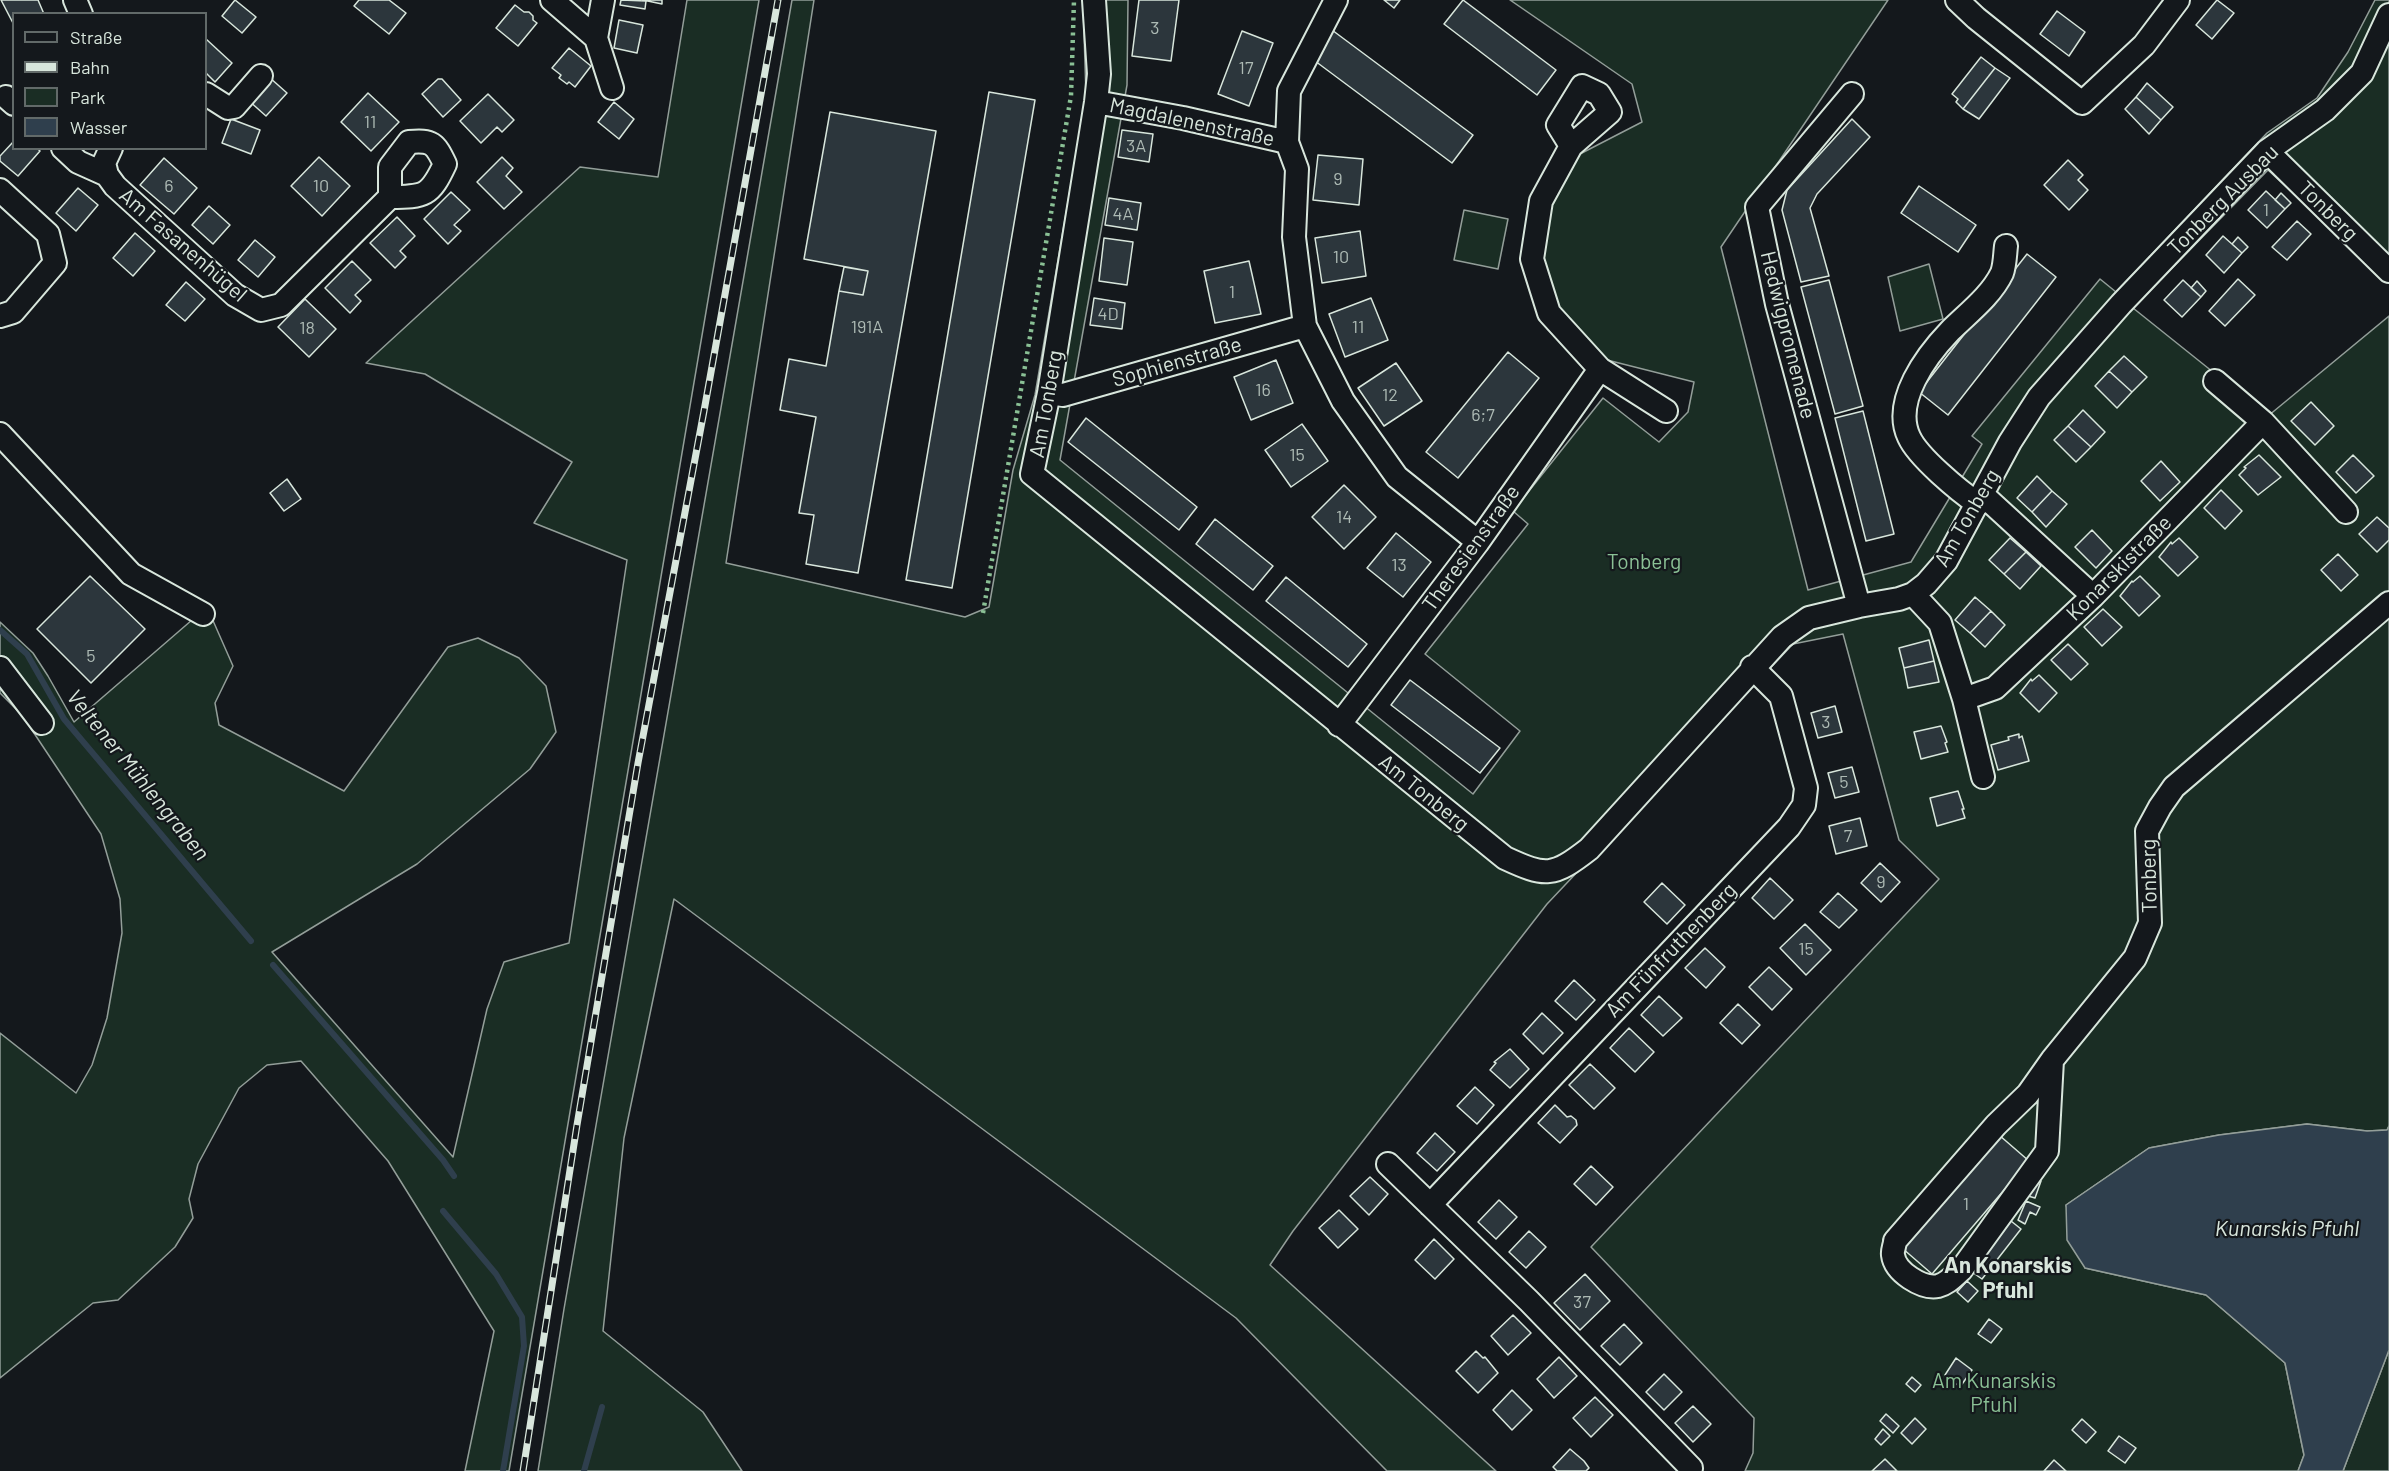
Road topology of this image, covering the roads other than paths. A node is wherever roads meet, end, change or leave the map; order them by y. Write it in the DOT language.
graph roads {
  1 [pos="552,0"];
  2 [pos="603,0"];
  3 [pos="1094,0"];
  4 [pos="1336,0"];
  5 [pos="1957,0"];
  6 [pos="2178,0"];
  7 [pos="2389,15"];
  8 [pos="596,38"];
  9 [pos="261,76"];
  10 [pos="612,88"];
  11 [pos="1852,94"];
  12 [pos="207,95"];
  13 [pos="1096,102"];
  14 [pos="1287,142"];
  15 [pos="1571,146"];
  16 [pos="65,150"];
  17 [pos="110,150"];
  18 [pos="2267,151"];
  19 [pos="107,176"];
  20 [pos="0,190"];
  21 [pos="390,197"];
  22 [pos="2006,246"];
  23 [pos="2389,272"];
  24 [pos="2121,304"];
  25 [pos="0,316"];
  26 [pos="1305,326"];
  27 [pos="1600,369"];
  28 [pos="2216,381"];
  29 [pos="1048,393"];
  30 [pos="1666,411"];
  31 [pos="2263,422"];
  32 [pos="0,434"];
  33 [pos="1980,499"];
  34 [pos="2346,512"];
  35 [pos="1478,542"];
  36 [pos="1913,594"];
  37 [pos="2093,596"];
  38 [pos="2389,603"];
  39 [pos="1859,606"];
  40 [pos="203,614"];
  41 [pos="1752,667"];
  42 [pos="0,668"];
  43 [pos="1964,699"];
  44 [pos="42,723"];
  45 [pos="1339,725"];
  46 [pos="1983,777"];
  47 [pos="2052,1060"];
  48 [pos="1388,1164"];
  49 [pos="1430,1205"];
  50 [pos="1691,1468"];
  1 -- 8 [label="street"];
  2 -- 8 [label="street"];
  3 -- 13 [label="street, Am Tonberg"];
  4 -- 14 [label="street"];
  5 -- 6 [label="street"];
  7 -- 18 [label="street, Tonberg Ausbau"];
  8 -- 10 [label="street"];
  9 -- 12 [label="street"];
  11 -- 39 [label="street, Hedwigpromenade"];
  13 -- 14 [label="street, Magdalenenstraße"];
  13 -- 29 [label="street, Am Tonberg"];
  14 -- 26 [label="street"];
  15 -- 27 [label="street"];
  16 -- 19 [label="street"];
  17 -- 19 [label="street, Am Fasanenhügel"];
  18 -- 23 [label="street, Tonberg"];
  18 -- 24 [label="street, Tonberg Ausbau"];
  19 -- 21 [label="street, Am Fasanenhügel"];
  20 -- 25 [label="street"];
  22 -- 33 [label="street"];
  24 -- 33 [label="street, Am Tonberg"];
  26 -- 29 [label="street, Sophienstraße"];
  26 -- 35 [label="street"];
  27 -- 30 [label="street"];
  27 -- 35 [label="street, Theresienstraße"];
  28 -- 31 [label="street"];
  29 -- 45 [label="street, Am Tonberg"];
  31 -- 34 [label="street"];
  31 -- 37 [label="street, Konarskistraße"];
  32 -- 40 [label="street"];
  33 -- 36 [label="street, Am Tonberg"];
  33 -- 37 [label="street"];
  35 -- 45 [label="street, Theresienstraße"];
  36 -- 39 [label="street, Am Tonberg"];
  36 -- 43 [label="street"];
  37 -- 43 [label="street, Konarskistraße"];
  38 -- 47 [label="street, Tonberg"];
  39 -- 41 [label="street, Am Tonberg"];
  41 -- 45 [label="street, Am Tonberg"];
  41 -- 49 [label="street, Am Fünfruthenberg"];
  42 -- 44 [label="street"];
  43 -- 46 [label="street"];
  47 -- 47 [label="street, Tonberg"];
  48 -- 49 [label="street"];
  49 -- 50 [label="street"];
}
